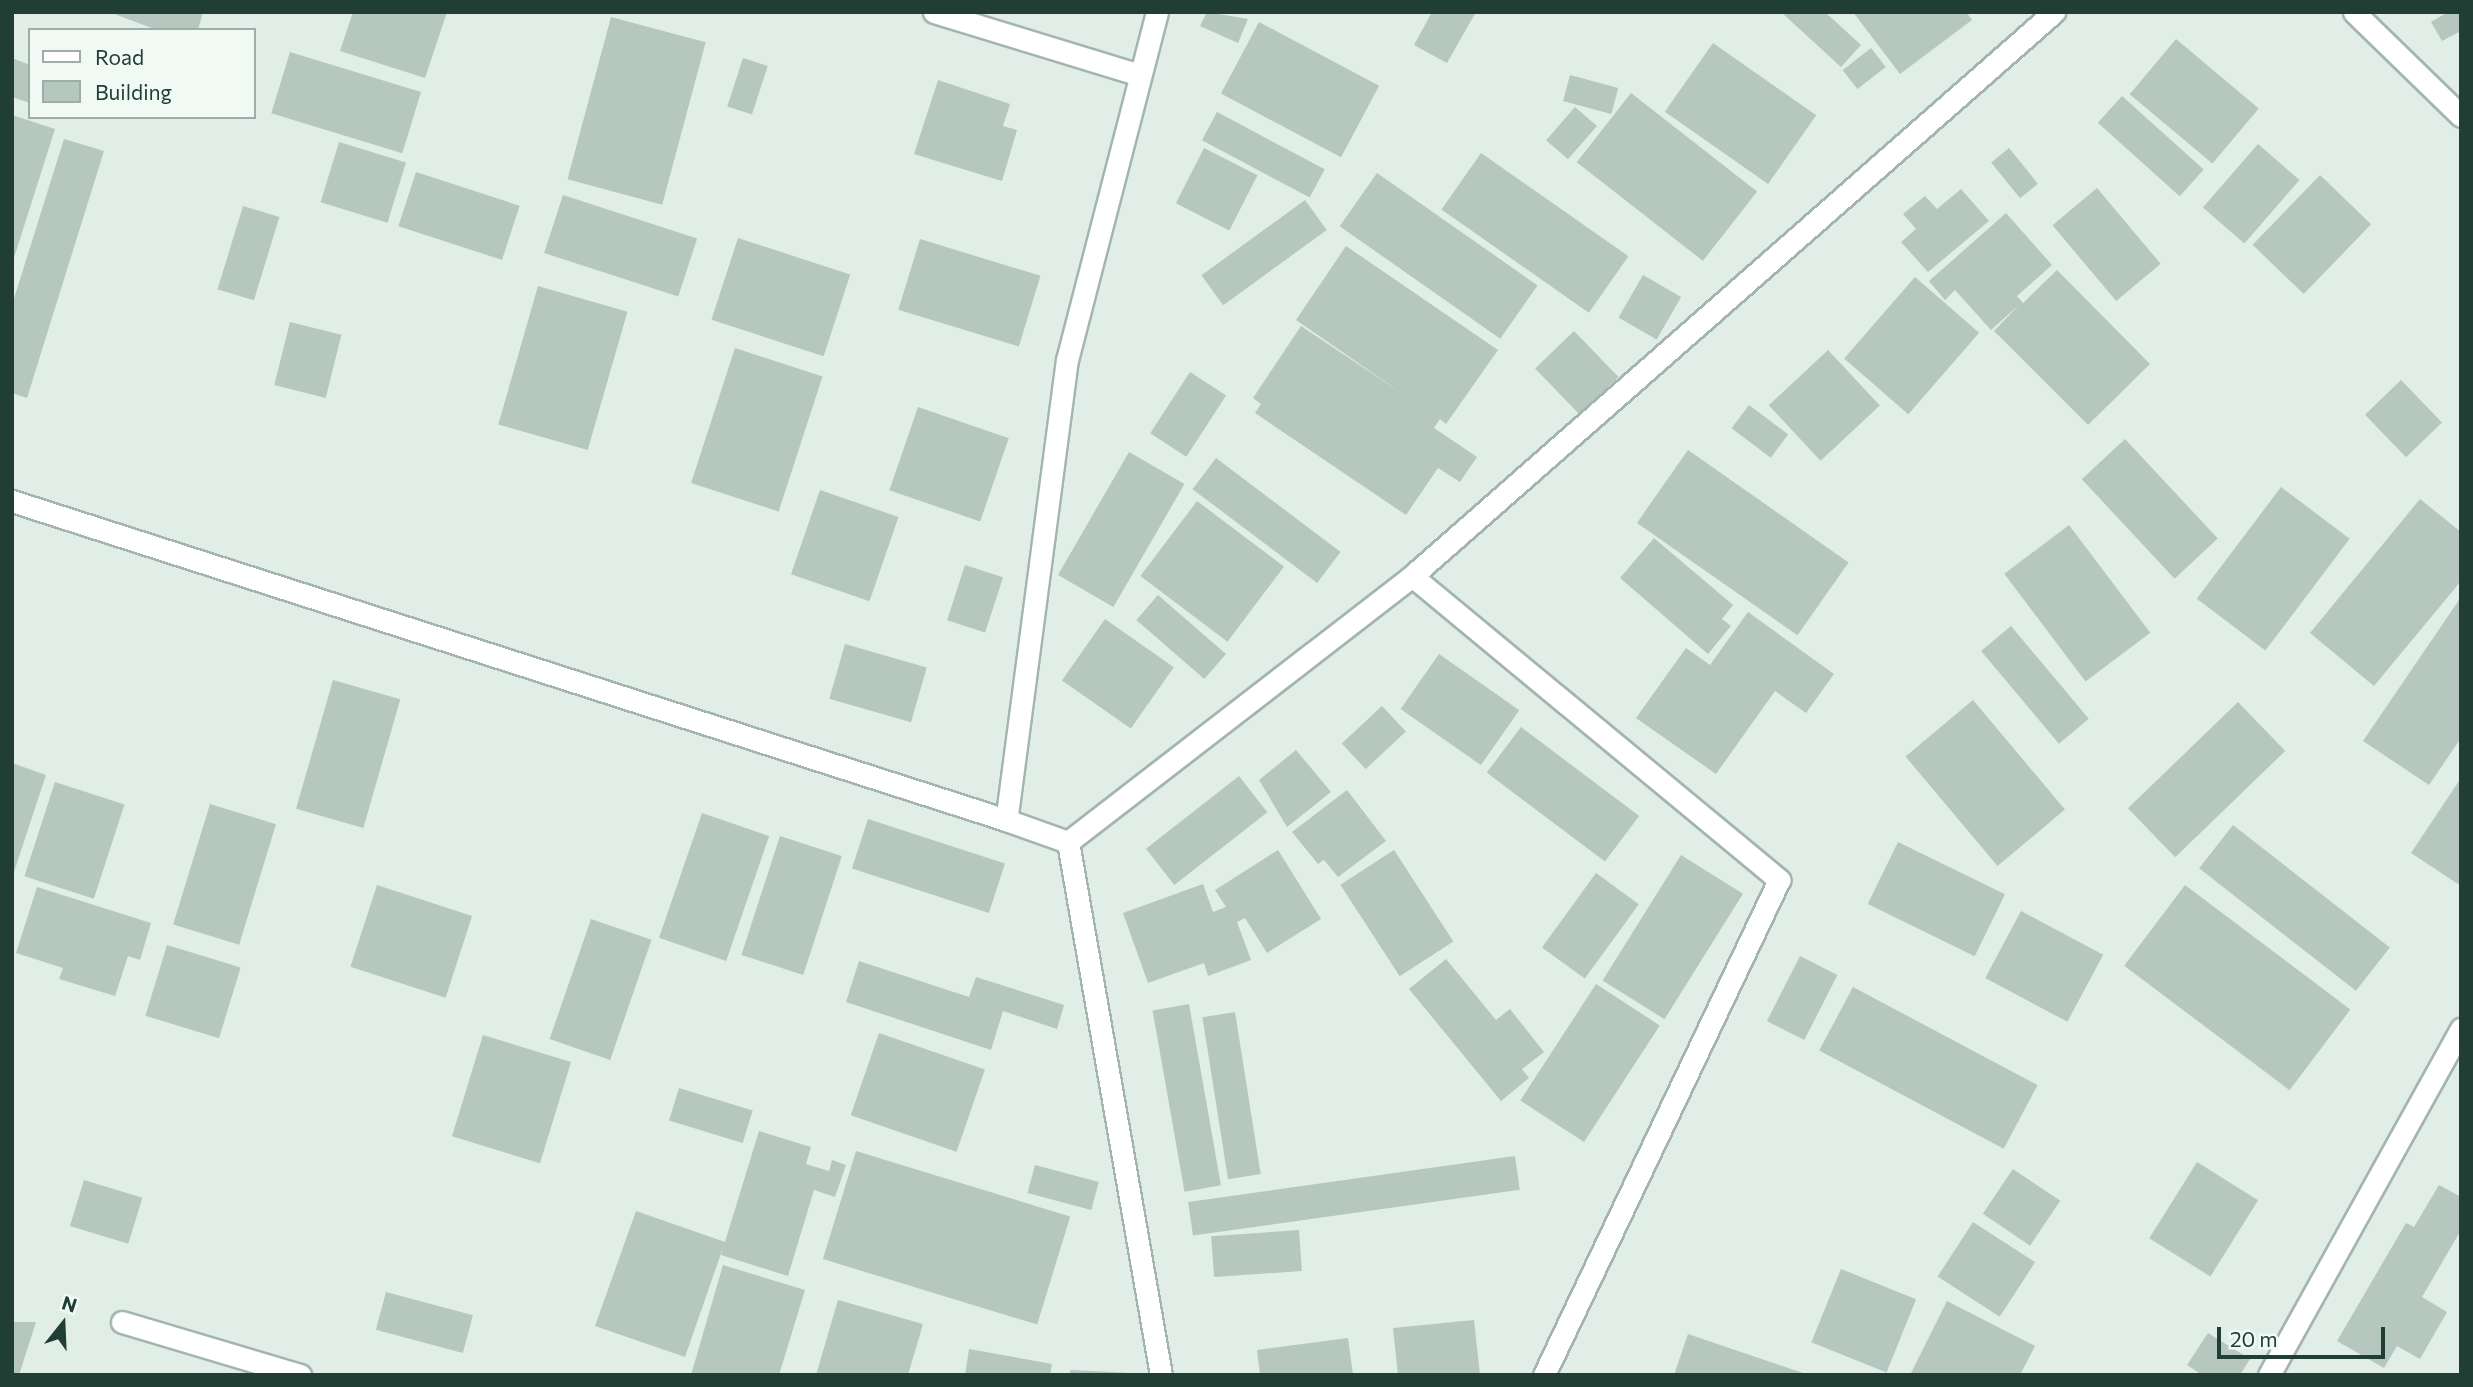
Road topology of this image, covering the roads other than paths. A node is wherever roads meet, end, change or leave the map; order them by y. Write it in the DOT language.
graph roads {
  1 [pos="934,12"];
  2 [pos="1157,12"];
  3 [pos="2054,12"];
  4 [pos="2354,12"];
  5 [pos="1140,75"];
  6 [pos="2461,116"];
  7 [pos="12,501"];
  8 [pos="1412,576"];
  9 [pos="1006,820"];
  10 [pos="1068,842"];
  11 [pos="2461,1029"];
  12 [pos="122,1322"];
  13 [pos="300,1375"];
  14 [pos="1161,1375"];
  15 [pos="1544,1375"];
  16 [pos="2269,1375"];
  1 -- 5 [label="street"];
  2 -- 5 [label="street"];
  3 -- 8 [label="street"];
  4 -- 6 [label="street"];
  5 -- 9 [label="street"];
  7 -- 9 [label="street"];
  8 -- 10 [label="street"];
  8 -- 15 [label="street"];
  9 -- 10 [label="street"];
  10 -- 14 [label="street"];
  11 -- 16 [label="street"];
  12 -- 13 [label="street"];
}
